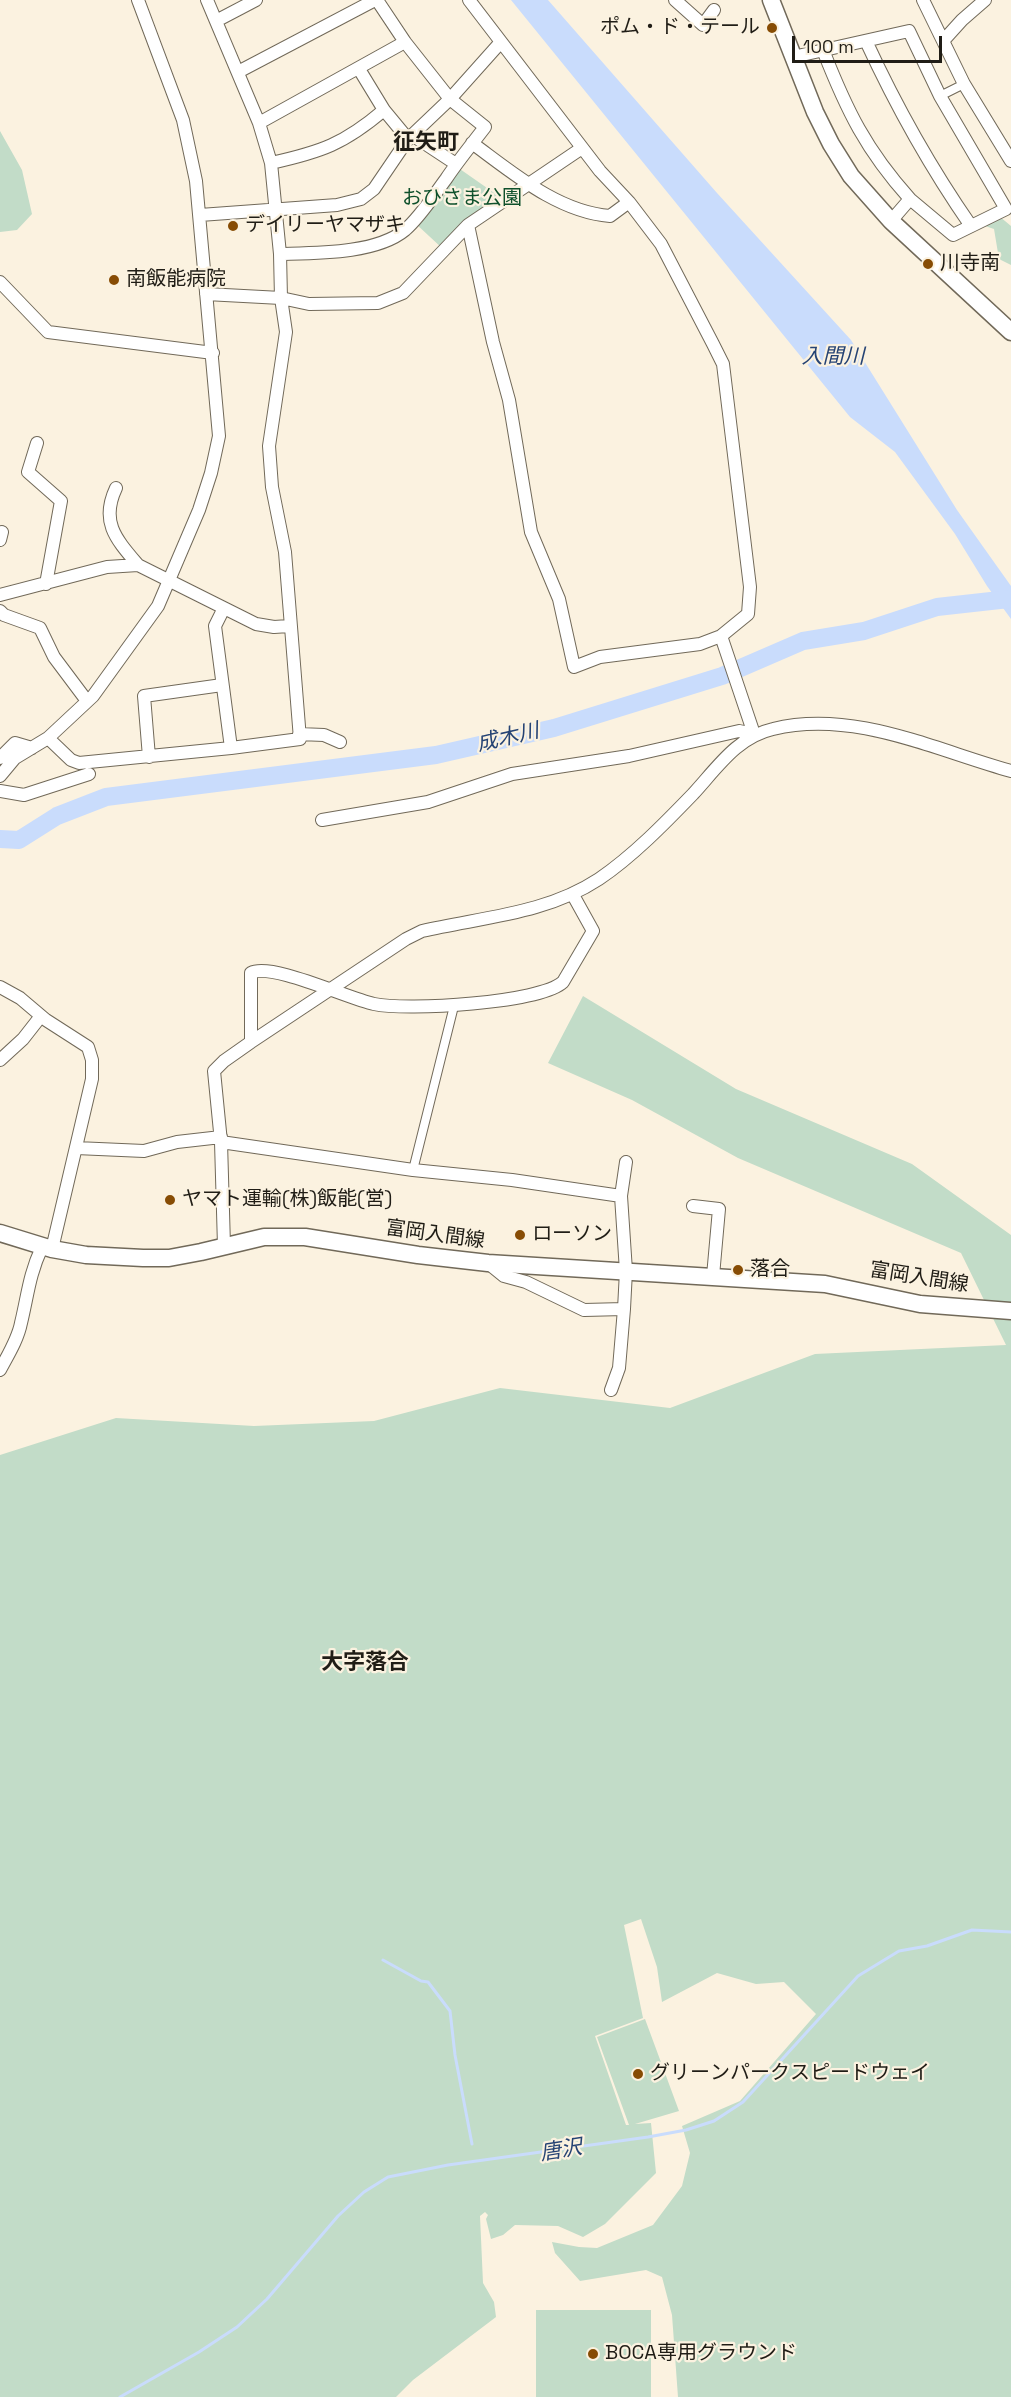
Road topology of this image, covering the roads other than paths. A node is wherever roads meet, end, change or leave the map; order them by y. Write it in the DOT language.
graph roads {
  1 [pos="138,0"];
  2 [pos="207,0"];
  3 [pos="256,0"];
  4 [pos="376,0"];
  5 [pos="469,0"];
  6 [pos="675,0"];
  7 [pos="771,0"];
  8 [pos="923,0"];
  9 [pos="985,0"];
  10 [pos="714,10"];
  11 [pos="216,21"];
  12 [pos="866,40"];
  13 [pos="943,41"];
  14 [pos="405,42"];
  15 [pos="500,43"];
  16 [pos="823,50"];
  17 [pos="793,57"];
  18 [pos="359,69"];
  19 [pos="238,72"];
  20 [pos="964,84"];
  21 [pos="940,96"];
  22 [pos="450,99"];
  23 [pos="384,110"];
  24 [pos="259,123"];
  25 [pos="410,137"];
  26 [pos="472,143"];
  27 [pos="582,148"];
  28 [pos="1011,161"];
  29 [pos="271,164"];
  30 [pos="456,165"];
  31 [pos="529,185"];
  32 [pos="910,199"];
  33 [pos="629,202"];
  34 [pos="276,209"];
  35 [pos="200,215"];
  36 [pos="891,221"];
  37 [pos="468,225"];
  38 [pos="970,226"];
  39 [pos="280,254"];
  40 [pos="0,282"];
  41 [pos="206,294"];
  42 [pos="281,298"];
  43 [pos="1011,332"];
  44 [pos="213,353"];
  45 [pos="37,443"];
  46 [pos="116,488"];
  47 [pos="138,564"];
  48 [pos="168,579"];
  49 [pos="46,584"];
  50 [pos="0,595"];
  51 [pos="224,608"];
  52 [pos="0,611"];
  53 [pos="290,626"];
  54 [pos="721,636"];
  55 [pos="222,685"];
  56 [pos="87,701"];
  57 [pos="299,734"];
  58 [pos="754,734"];
  59 [pos="48,738"];
  60 [pos="340,742"];
  61 [pos="32,748"];
  62 [pos="231,748"];
  63 [pos="149,757"];
  64 [pos="0,758"];
  65 [pos="1011,771"];
  66 [pos="89,774"];
  67 [pos="1,775"];
  68 [pos="0,791"];
  69 [pos="322,820"];
  70 [pos="573,895"];
  71 [pos="0,987"];
  72 [pos="328,990"];
  73 [pos="454,1006"];
  74 [pos="41,1016"];
  75 [pos="251,1042"];
  76 [pos="0,1060"];
  77 [pos="221,1140"];
  78 [pos="76,1148"];
  79 [pos="626,1162"];
  80 [pos="412,1170"];
  81 [pos="621,1196"];
  82 [pos="693,1206"];
  83 [pos="0,1233"];
  84 [pos="224,1246"];
  85 [pos="47,1248"];
  86 [pos="488,1263"];
  87 [pos="626,1271"];
  88 [pos="713,1276"];
  89 [pos="624,1309"];
  90 [pos="1011,1311"];
  91 [pos="0,1370"];
  92 [pos="611,1390"];
  1 -- 35 [label="street"];
  2 -- 11 [label="street"];
  3 -- 11 [label="street"];
  4 -- 14 [label="street"];
  4 -- 19 [label="street"];
  5 -- 15 [label="street"];
  6 -- 10 [label="street"];
  7 -- 17 [label="main road"];
  8 -- 13 [label="street"];
  9 -- 13 [label="street"];
  11 -- 19 [label="street"];
  12 -- 16 [label="street"];
  12 -- 21 [label="street"];
  12 -- 38 [label="street"];
  13 -- 20 [label="street"];
  14 -- 18 [label="street"];
  14 -- 22 [label="street"];
  15 -- 22 [label="street"];
  15 -- 27 [label="street"];
  16 -- 17 [label="street"];
  16 -- 32 [label="street"];
  17 -- 36 [label="main road"];
  18 -- 23 [label="street"];
  18 -- 24 [label="street"];
  19 -- 24 [label="street"];
  20 -- 21 [label="street"];
  20 -- 28 [label="street"];
  21 -- 38 [label="street"];
  22 -- 25 [label="street"];
  22 -- 26 [label="street"];
  23 -- 25 [label="street"];
  23 -- 29 [label="street"];
  24 -- 29 [label="street"];
  25 -- 30 [label="street"];
  25 -- 34 [label="street"];
  26 -- 30 [label="street"];
  26 -- 31 [label="street"];
  27 -- 31 [label="street"];
  27 -- 33 [label="street"];
  29 -- 34 [label="street"];
  30 -- 39 [label="street"];
  31 -- 33 [label="street"];
  31 -- 37 [label="street"];
  32 -- 36 [label="street"];
  32 -- 38 [label="street"];
  33 -- 54 [label="street"];
  34 -- 35 [label="street"];
  34 -- 39 [label="street"];
  35 -- 41 [label="street"];
  36 -- 43 [label="main road"];
  37 -- 42 [label="street"];
  37 -- 54 [label="street"];
  39 -- 42 [label="street"];
  40 -- 44 [label="street"];
  41 -- 42 [label="street"];
  41 -- 44 [label="street"];
  42 -- 53 [label="street"];
  44 -- 48 [label="street"];
  45 -- 49 [label="street"];
  46 -- 47 [label="street"];
  47 -- 48 [label="street"];
  47 -- 49 [label="street"];
  48 -- 51 [label="street"];
  48 -- 56 [label="street"];
  49 -- 50 [label="street"];
  51 -- 53 [label="street"];
  51 -- 55 [label="street"];
  52 -- 56 [label="street"];
  53 -- 57 [label="street"];
  54 -- 58 [label="street"];
  55 -- 62 [label="street"];
  55 -- 63 [label="street"];
  56 -- 59 [label="street"];
  57 -- 60 [label="street"];
  57 -- 62 [label="street"];
  58 -- 65 [label="street"];
  58 -- 69 [label="street"];
  58 -- 70 [label="street"];
  59 -- 61 [label="street"];
  59 -- 63 [label="street"];
  61 -- 64 [label="street"];
  61 -- 67 [label="street"];
  62 -- 63 [label="street"];
  66 -- 68 [label="street"];
  70 -- 72 [label="street"];
  70 -- 73 [label="street"];
  71 -- 74 [label="street"];
  72 -- 73 [label="street"];
  72 -- 75 [label="street"];
  72 -- 75 [label="street"];
  73 -- 80 [label="street"];
  74 -- 76 [label="street"];
  74 -- 78 [label="street"];
  75 -- 77 [label="street"];
  77 -- 78 [label="street"];
  77 -- 80 [label="street"];
  77 -- 84 [label="street"];
  78 -- 85 [label="street"];
  79 -- 81 [label="street"];
  80 -- 81 [label="street"];
  81 -- 87 [label="street"];
  82 -- 88 [label="street"];
  83 -- 85 [label="main road, 富岡入間線"];
  84 -- 85 [label="main road, 富岡入間線"];
  84 -- 86 [label="main road, 富岡入間線"];
  85 -- 91 [label="street"];
  86 -- 87 [label="main road, 富岡入間線"];
  86 -- 89 [label="street"];
  87 -- 88 [label="main road, 富岡入間線"];
  87 -- 89 [label="street"];
  88 -- 90 [label="main road, 富岡入間線"];
  89 -- 92 [label="street"];
}
